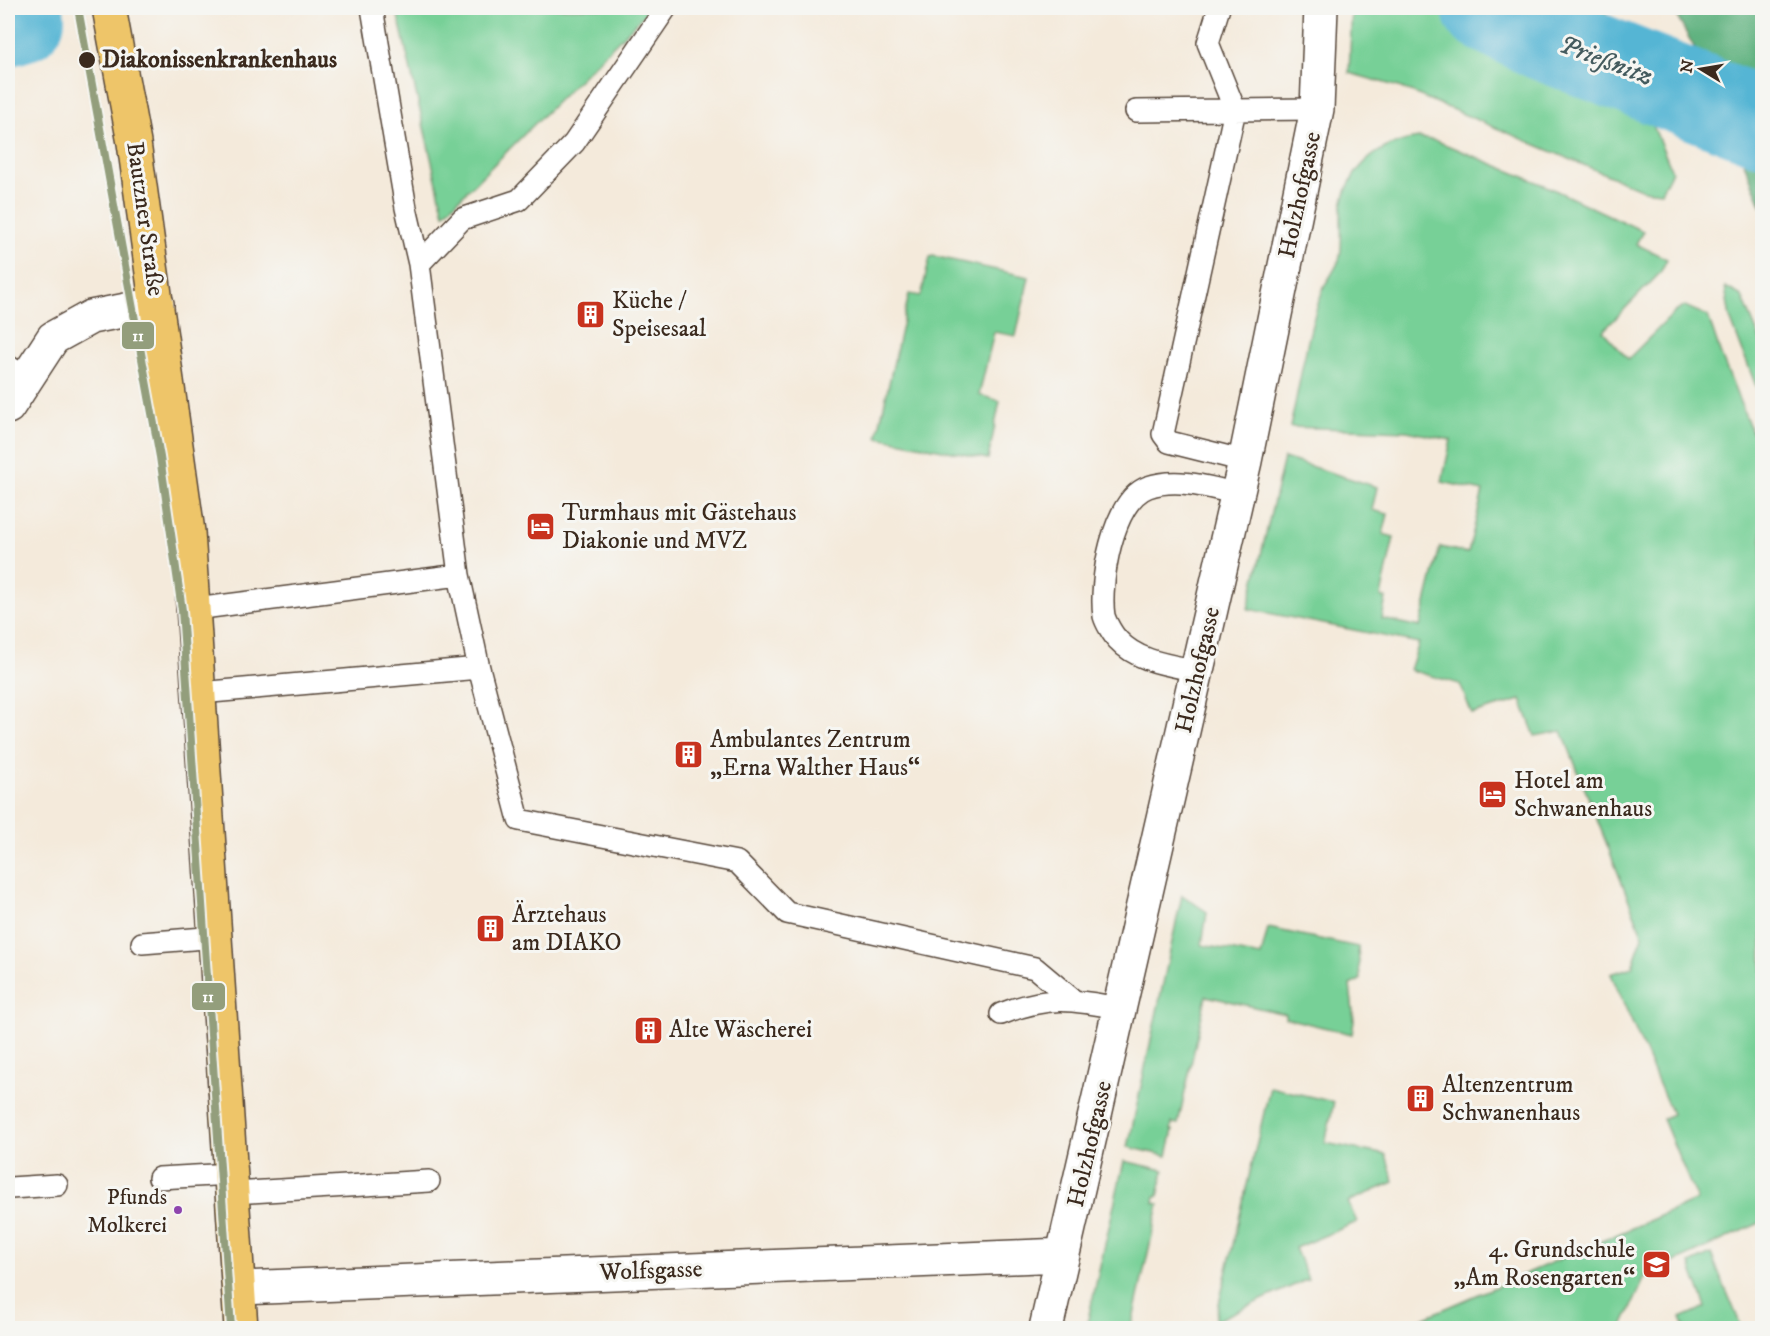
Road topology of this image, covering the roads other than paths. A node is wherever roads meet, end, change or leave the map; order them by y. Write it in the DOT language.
graph roads {
  1 [pos="110,8"];
  2 [pos="372,8"];
  3 [pos="666,8"];
  4 [pos="1219,8"];
  5 [pos="1321,22"];
  6 [pos="1317,109"];
  7 [pos="1235,110"];
  8 [pos="1136,111"];
  9 [pos="419,264"];
  10 [pos="157,304"];
  11 [pos="17,372"];
  12 [pos="8,407"];
  13 [pos="1245,461"];
  14 [pos="1238,494"];
  15 [pos="459,575"];
  16 [pos="195,609"];
  17 [pos="479,668"];
  18 [pos="1198,671"];
  19 [pos="200,693"];
  20 [pos="217,937"];
  21 [pos="142,943"];
  22 [pos="1072,999"];
  23 [pos="1121,1009"];
  24 [pos="1001,1014"];
  25 [pos="159,1178"];
  26 [pos="429,1181"];
  27 [pos="232,1184"];
  28 [pos="57,1185"];
  29 [pos="10,1188"];
  30 [pos="1063,1255"];
  31 [pos="239,1288"];
  32 [pos="241,1329"];
  33 [pos="1046,1329"];
  1 -- 10 [label="main road, Bautzner Straße"];
  2 -- 9 [label="lane"];
  3 -- 9 [label="lane"];
  4 -- 7 [label="lane"];
  5 -- 6 [label="street, Holzhofgasse"];
  6 -- 7 [label="lane"];
  6 -- 13 [label="street, Holzhofgasse"];
  7 -- 8 [label="lane"];
  7 -- 13 [label="lane"];
  9 -- 15 [label="lane"];
  10 -- 11 [label="street"];
  10 -- 16 [label="main road, Bautzner Straße"];
  11 -- 12 [label="street"];
  13 -- 14 [label="street, Holzhofgasse"];
  14 -- 18 [label="street, Holzhofgasse"];
  14 -- 18 [label="lane"];
  15 -- 16 [label="lane"];
  15 -- 17 [label="lane"];
  16 -- 19 [label="main road, Bautzner Straße"];
  17 -- 19 [label="lane"];
  17 -- 22 [label="lane"];
  18 -- 23 [label="street, Holzhofgasse"];
  19 -- 20 [label="main road, Bautzner Straße"];
  20 -- 21 [label="lane"];
  20 -- 27 [label="main road, Bautzner Straße"];
  22 -- 23 [label="lane"];
  22 -- 24 [label="lane"];
  23 -- 30 [label="street, Holzhofgasse"];
  25 -- 27 [label="lane"];
  26 -- 27 [label="lane"];
  27 -- 31 [label="main road, Bautzner Straße"];
  28 -- 29 [label="lane"];
  30 -- 31 [label="street, Wolfsgasse"];
  30 -- 33 [label="street, Holzhofgasse"];
  31 -- 32 [label="main road, Bautzner Straße"];
}
